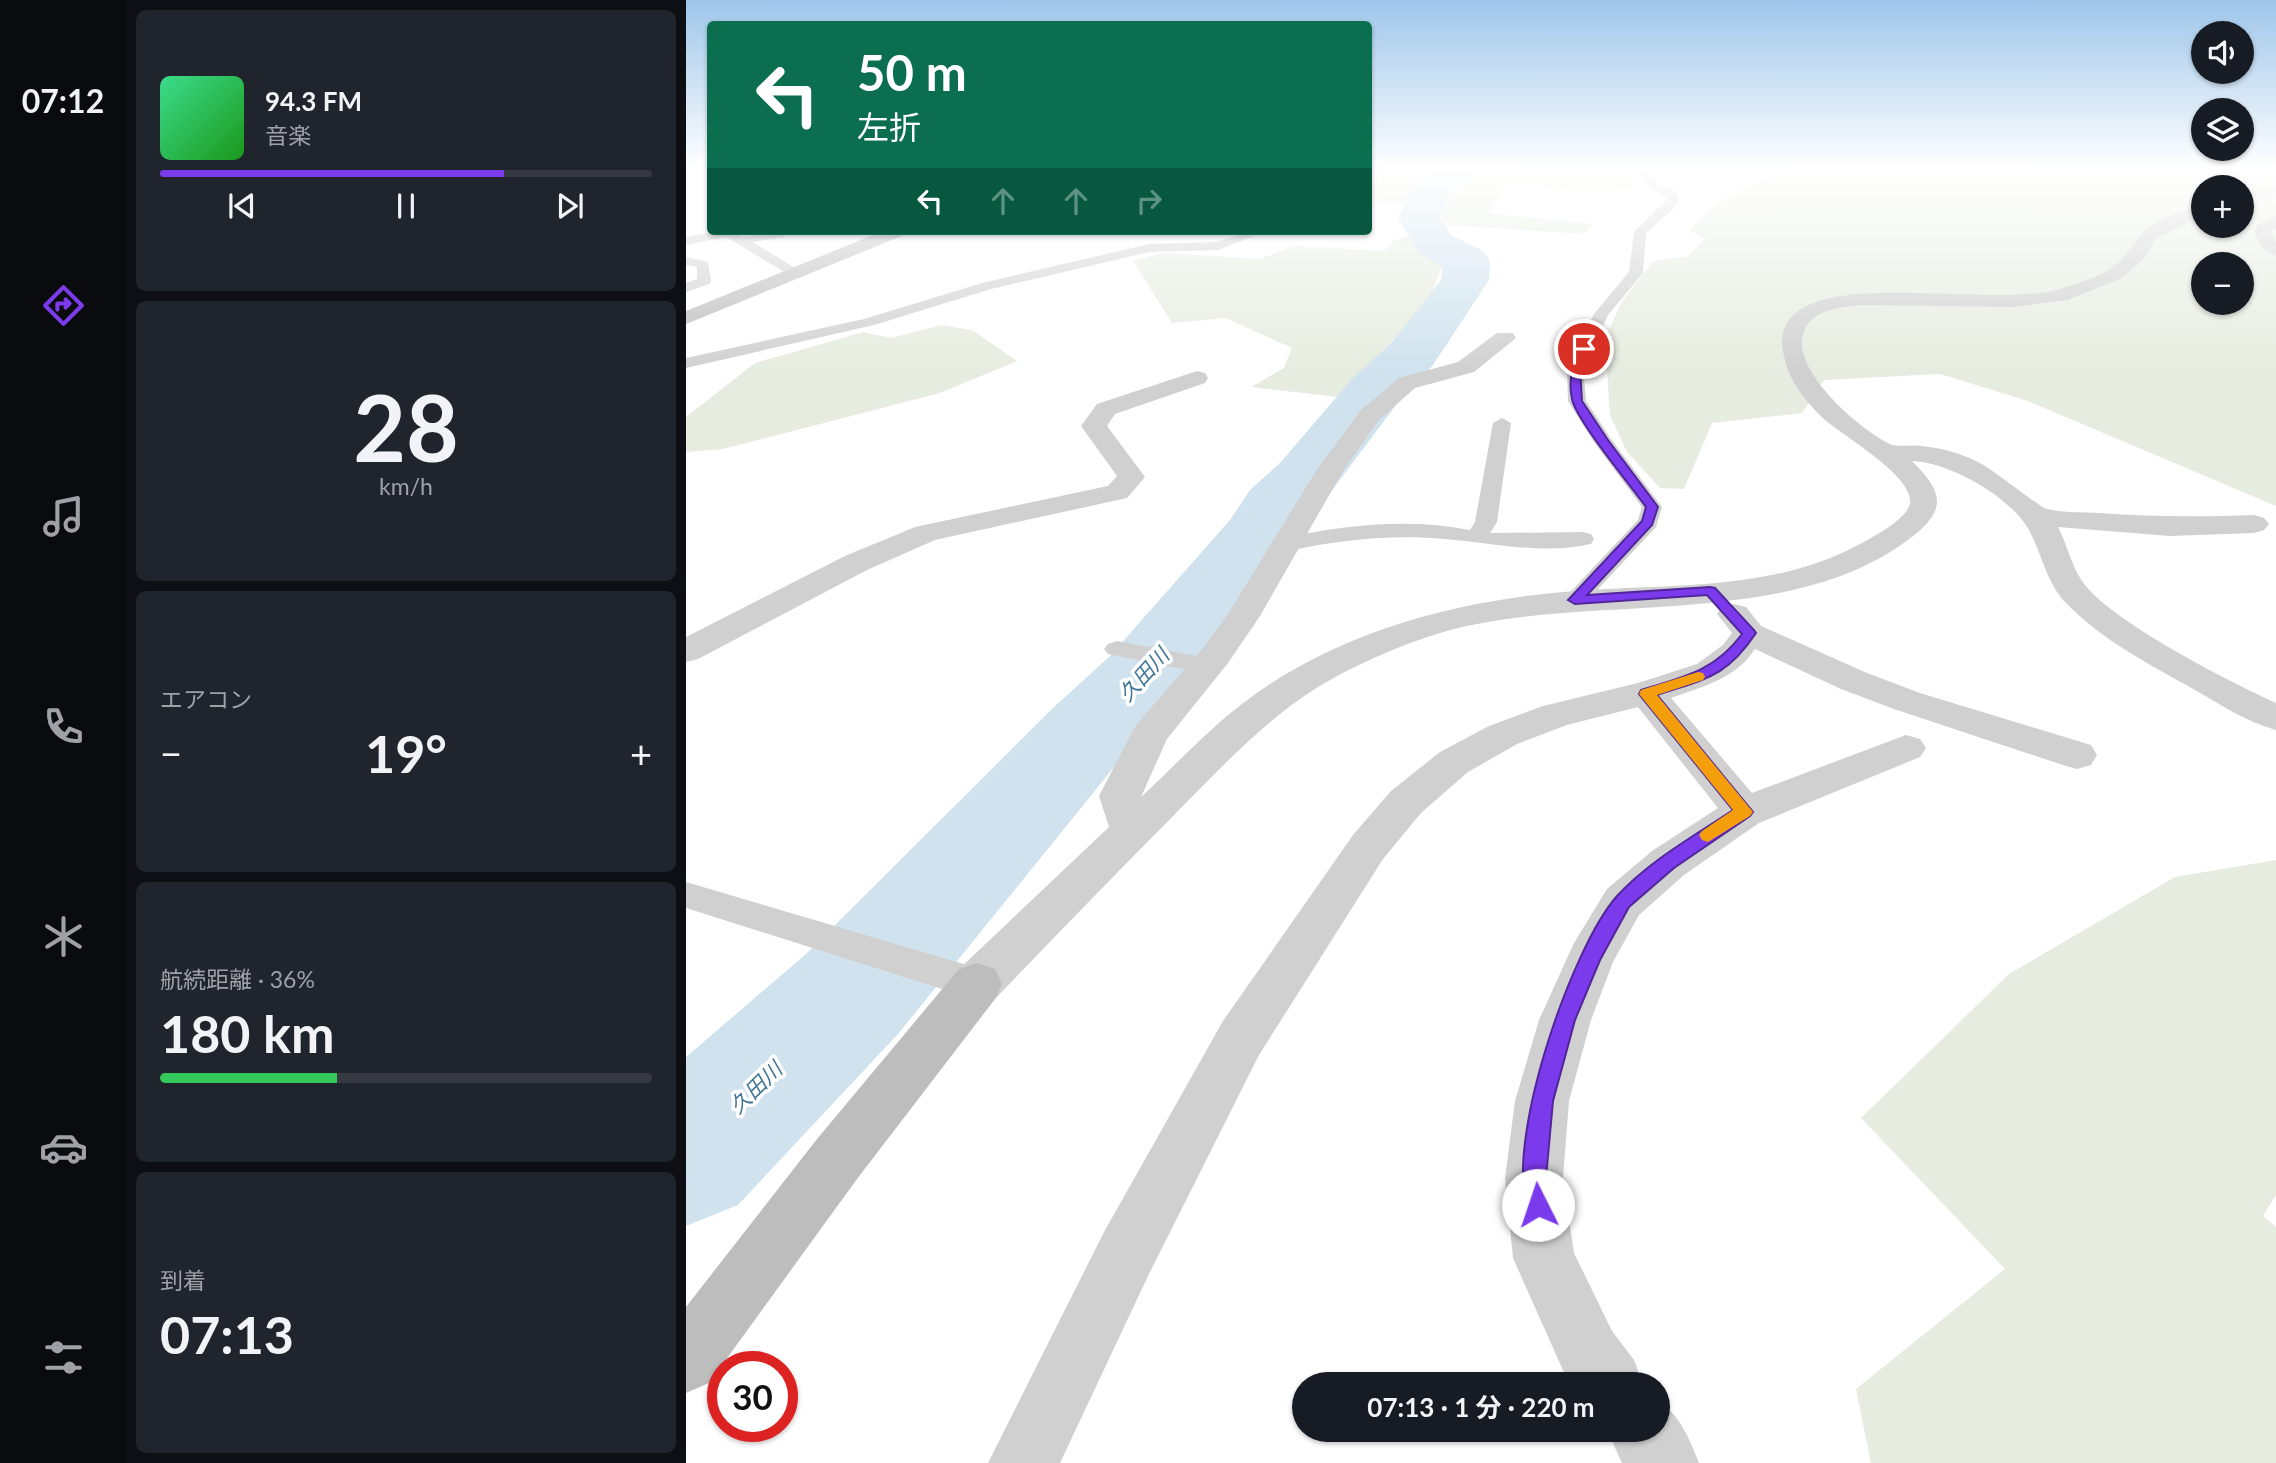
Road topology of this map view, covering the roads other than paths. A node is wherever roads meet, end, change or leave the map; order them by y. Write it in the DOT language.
graph roads {
  1 [pos="709,236"];
  2 [pos="738,236"];
  3 [pos="767,236"];
  4 [pos="885,236"];
  5 [pos="1246,236"];
  6 [pos="1640,236"];
  7 [pos="2149,236"];
  8 [pos="2263,236"];
  9 [pos="745,240"];
  10 [pos="686,241"];
  11 [pos="2276,251"];
  12 [pos="686,261"];
  13 [pos="796,273"];
  14 [pos="686,288"];
  15 [pos="686,318"];
  16 [pos="1505,338"];
  17 [pos="686,363"];
  18 [pos="1198,378"];
  19 [pos="1502,423"];
  20 [pos="1886,454"];
  21 [pos="2035,517"];
  22 [pos="2254,524"];
  23 [pos="1476,538"];
  24 [pos="1584,539"];
  25 [pos="1284,545"];
  26 [pos="1710,591"];
  27 [pos="1575,600"];
  28 [pos="1749,633"];
  29 [pos="686,651"];
  30 [pos="1127,651"];
  31 [pos="1193,664"];
  32 [pos="1647,694"];
  33 [pos="2276,718"];
  34 [pos="1906,748"];
  35 [pos="2077,755"];
  36 [pos="1744,812"];
  37 [pos="1132,831"];
  38 [pos="686,895"];
  39 [pos="953,976"];
  40 [pos="686,1360"];
  41 [pos="1602,1372"];
  42 [pos="1649,1442"];
  43 [pos="1023,1463"];
  44 [pos="1664,1463"];
  1 -- 10 [label="lane"];
  2 -- 9 [label="lane"];
  3 -- 9 [label="lane"];
  4 -- 13 [label="street"];
  5 -- 17 [label="lane"];
  6 -- 27 [label="lane"];
  7 -- 20 [label="street"];
  8 -- 11 [label="street"];
  9 -- 13 [label="lane"];
  12 -- 14 [label="lane"];
  13 -- 15 [label="street"];
  16 -- 25 [label="street"];
  18 -- 29 [label="street"];
  19 -- 23 [label="lane"];
  20 -- 21 [label="street"];
  20 -- 26 [label="street"];
  21 -- 22 [label="street"];
  21 -- 33 [label="street"];
  23 -- 24 [label="lane"];
  23 -- 25 [label="lane"];
  25 -- 31 [label="street"];
  26 -- 27 [label="street"];
  26 -- 28 [label="street"];
  27 -- 37 [label="street"];
  28 -- 32 [label="street"];
  28 -- 35 [label="street"];
  30 -- 31 [label="lane"];
  31 -- 37 [label="street"];
  32 -- 36 [label="street"];
  32 -- 43 [label="street"];
  34 -- 36 [label="street"];
  36 -- 41 [label="street"];
  37 -- 39 [label="street"];
  38 -- 39 [label="lane"];
  39 -- 40 [label="street"];
  42 -- 44 [label="street"];
}
